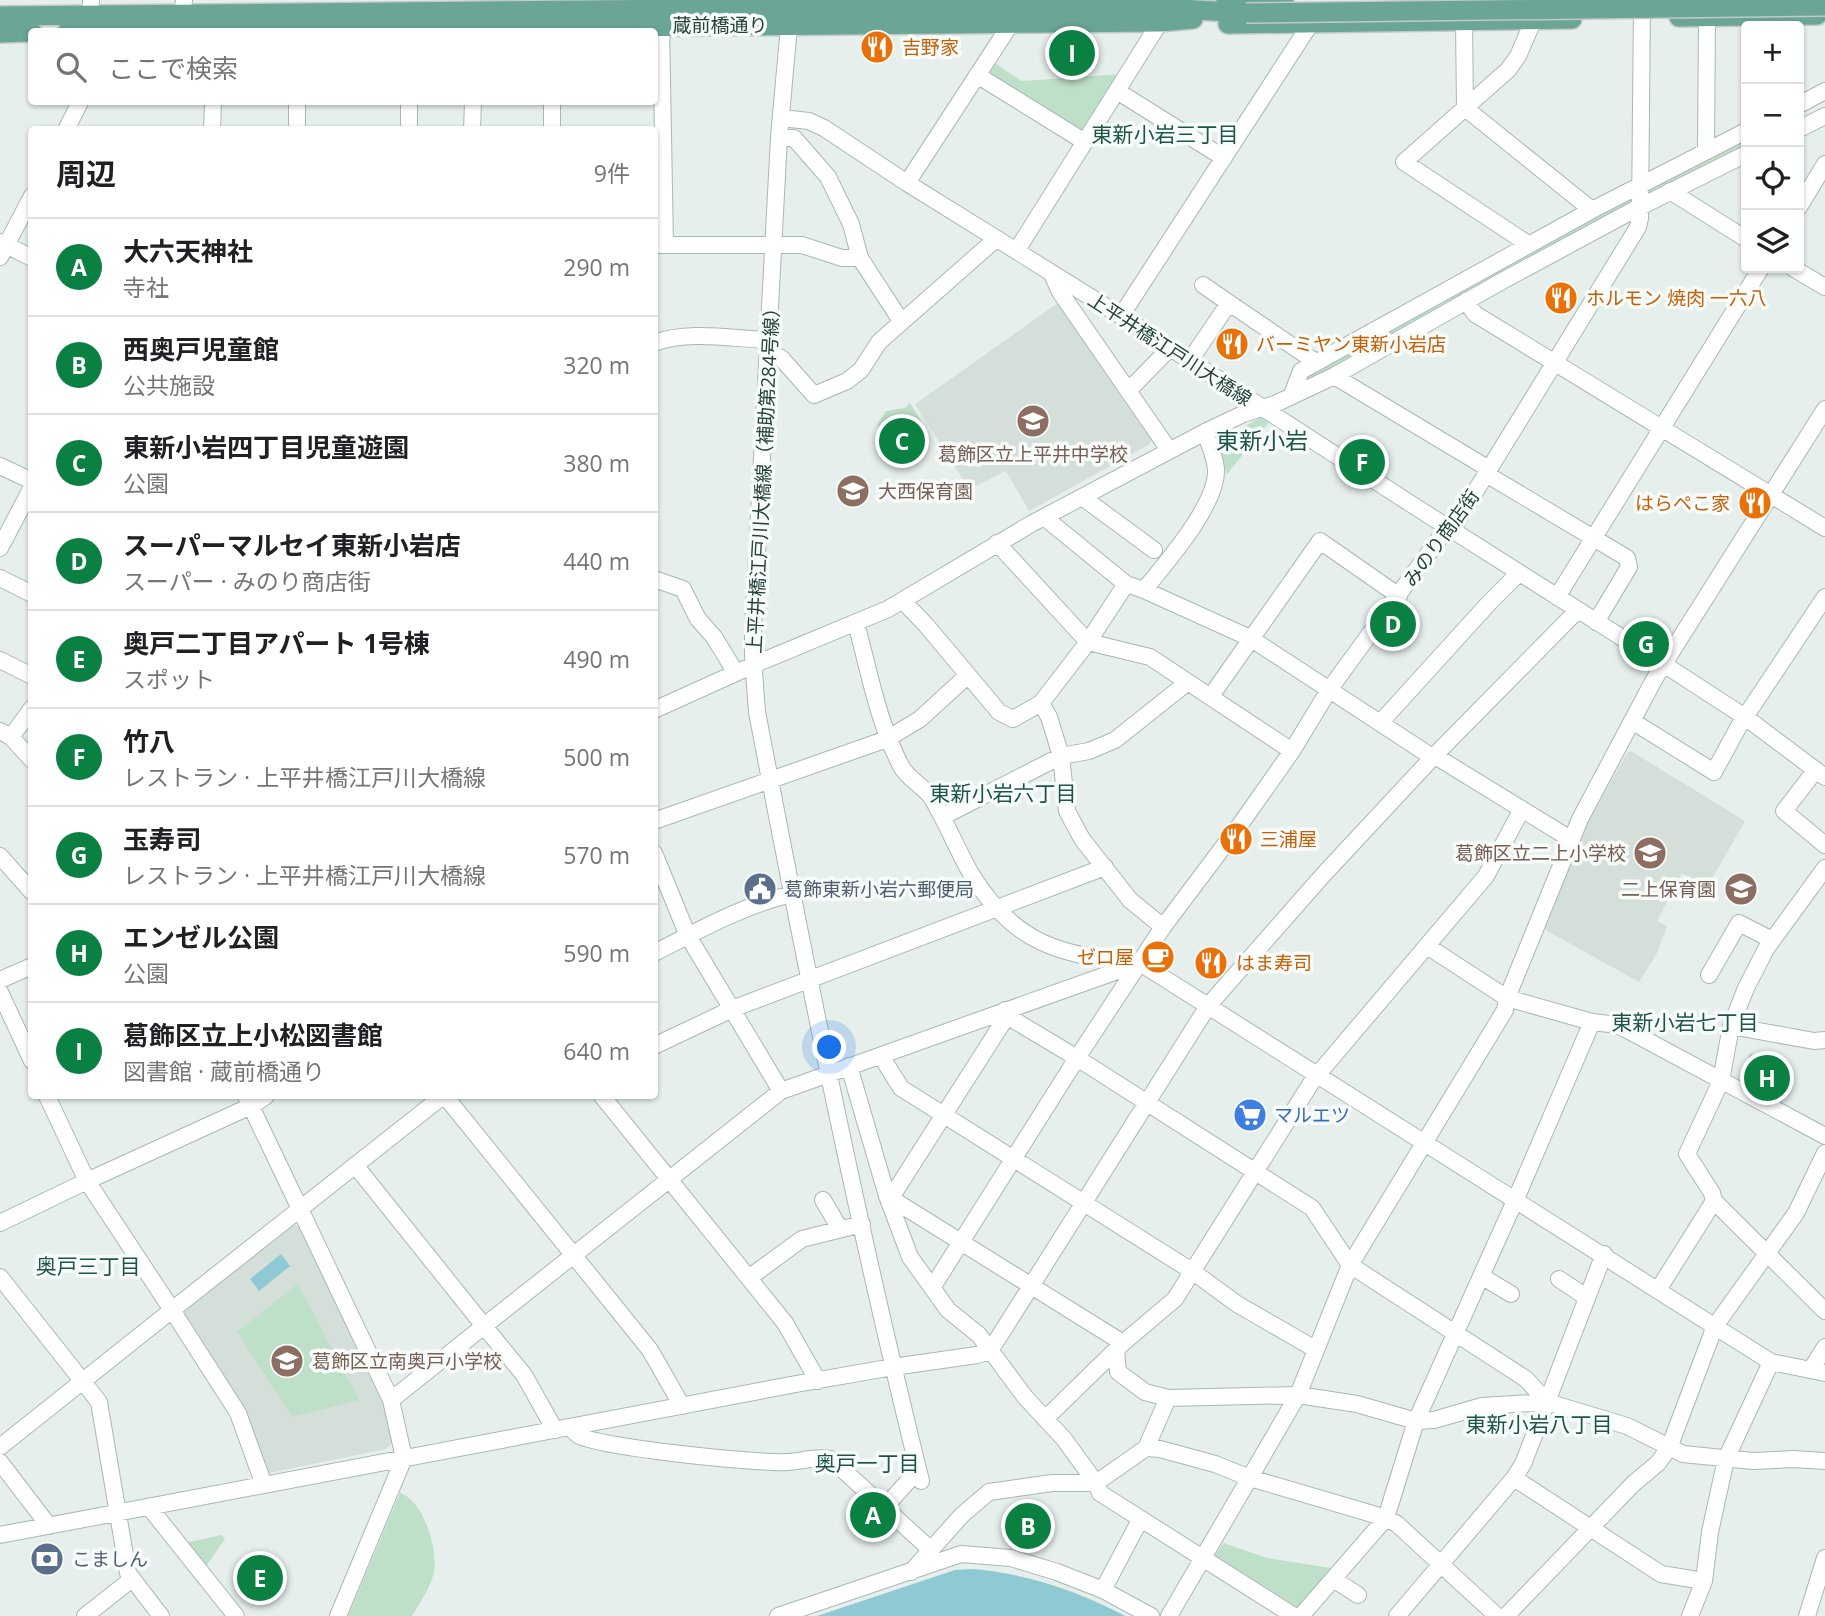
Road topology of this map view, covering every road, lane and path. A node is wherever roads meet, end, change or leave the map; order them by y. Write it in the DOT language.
graph roads {
  1 [pos="1284,0"];
  2 [pos="1427,0"];
  3 [pos="1453,0"];
  4 [pos="535,6"];
  5 [pos="790,6"];
  6 [pos="1825,6"];
  7 [pos="91,7"];
  8 [pos="183,7"];
  9 [pos="1642,9"];
  10 [pos="1162,10"];
  11 [pos="661,12"];
  12 [pos="1825,15"];
  13 [pos="0,16"];
  14 [pos="1707,17"];
  15 [pos="408,18"];
  16 [pos="295,19"];
  17 [pos="1534,19"];
  18 [pos="1421,21"];
  19 [pos="1458,21"];
  20 [pos="1774,21"];
  21 [pos="1012,22"];
  22 [pos="1311,23"];
  23 [pos="235,28"];
  24 [pos="469,28"];
  25 [pos="557,28"];
  26 [pos="28,32"];
  27 [pos="0,33"];
  28 [pos="977,75"];
  29 [pos="1117,91"];
  30 [pos="1825,92"];
  31 [pos="1804,102"];
  32 [pos="78,105"];
  33 [pos="213,105"];
  34 [pos="297,105"];
  35 [pos="409,105"];
  36 [pos="473,105"];
  37 [pos="552,105"];
  38 [pos="1465,108"];
  39 [pos="1825,116"];
  40 [pos="781,118"];
  41 [pos="68,126"];
  42 [pos="212,126"];
  43 [pos="297,126"];
  44 [pos="409,126"];
  45 [pos="472,126"];
  46 [pos="552,126"];
  47 [pos="1804,126"];
  48 [pos="1741,134"];
  49 [pos="779,137"];
  50 [pos="1085,142"];
  51 [pos="1706,151"];
  52 [pos="1741,156"];
  53 [pos="1223,158"];
  54 [pos="1825,164"];
  55 [pos="907,183"];
  56 [pos="1640,185"];
  57 [pos="1670,191"];
  58 [pos="1804,199"];
  59 [pos="28,203"];
  60 [pos="1640,207"];
  61 [pos="1592,210"];
  62 [pos="1741,236"];
  63 [pos="996,239"];
  64 [pos="1528,244"];
  65 [pos="660,245"];
  66 [pos="775,245"];
  67 [pos="2,248"];
  68 [pos="1017,250"];
  69 [pos="28,257"];
  70 [pos="860,258"];
  71 [pos="1758,273"];
  72 [pos="1801,273"];
  73 [pos="1052,274"];
  74 [pos="1203,285"];
  75 [pos="1825,287"];
  76 [pos="1466,301"];
  77 [pos="1228,303"];
  78 [pos="1121,316"];
  79 [pos="901,321"];
  80 [pos="658,342"];
  81 [pos="768,348"];
  82 [pos="1169,349"];
  83 [pos="1189,362"];
  84 [pos="1316,362"];
  85 [pos="1555,362"];
  86 [pos="1334,376"];
  87 [pos="1129,390"];
  88 [pos="1291,397"];
  89 [pos="1262,409"];
  90 [pos="1825,409"];
  91 [pos="1661,429"];
  92 [pos="1205,432"];
  93 [pos="1170,450"];
  94 [pos="0,466"];
  95 [pos="1488,472"];
  96 [pos="28,479"];
  97 [pos="28,495"];
  98 [pos="1772,495"];
  99 [pos="1082,497"];
  100 [pos="1044,517"];
  101 [pos="1449,528"];
  102 [pos="1825,528"];
  103 [pos="1594,538"];
  104 [pos="996,543"];
  105 [pos="0,548"];
  106 [pos="1154,550"];
  107 [pos="1519,573"];
  108 [pos="0,578"];
  109 [pos="658,580"];
  110 [pos="1126,584"];
  111 [pos="1144,590"];
  112 [pos="28,592"];
  113 [pos="1399,596"];
  114 [pos="1558,597"];
  115 [pos="1825,597"];
  116 [pos="903,601"];
  117 [pos="1577,611"];
  118 [pos="1596,622"];
  119 [pos="856,623"];
  120 [pos="1250,638"];
  121 [pos="1088,642"];
  122 [pos="0,660"];
  123 [pos="1665,665"];
  124 [pos="754,666"];
  125 [pos="736,673"];
  126 [pos="28,674"];
  127 [pos="967,677"];
  128 [pos="1188,682"];
  129 [pos="1329,690"];
  130 [pos="1210,696"];
  131 [pos="1041,703"];
  132 [pos="658,708"];
  133 [pos="28,712"];
  134 [pos="1745,717"];
  135 [pos="1632,721"];
  136 [pos="1380,723"];
  137 [pos="5,734"];
  138 [pos="887,739"];
  139 [pos="1292,751"];
  140 [pos="28,756"];
  141 [pos="1061,756"];
  142 [pos="1434,756"];
  143 [pos="1820,774"];
  144 [pos="770,779"];
  145 [pos="1522,809"];
  146 [pos="942,817"];
  147 [pos="658,820"];
  148 [pos="1572,840"];
  149 [pos="1825,845"];
  150 [pos="0,856"];
  151 [pos="658,863"];
  152 [pos="1105,867"];
  153 [pos="1825,868"];
  154 [pos="28,888"];
  155 [pos="793,894"];
  156 [pos="994,908"];
  157 [pos="1163,927"];
  158 [pos="688,936"];
  159 [pos="1772,940"];
  160 [pos="1427,946"];
  161 [pos="658,951"];
  162 [pos="1140,963"];
  163 [pos="28,968"];
  164 [pos="1709,975"];
  165 [pos="810,978"];
  166 [pos="0,981"];
  167 [pos="0,992"];
  168 [pos="1507,998"];
  169 [pos="1208,1006"];
  170 [pos="732,1009"];
  171 [pos="1006,1013"];
  172 [pos="1592,1021"];
  173 [pos="1731,1026"];
  174 [pos="1825,1040"];
  175 [pos="658,1044"];
  176 [pos="28,1052"];
  177 [pos="881,1056"];
  178 [pos="1077,1058"];
  179 [pos="849,1066"];
  180 [pos="828,1072"];
  181 [pos="1318,1074"];
  182 [pos="1721,1081"];
  183 [pos="781,1091"];
  184 [pos="48,1099"];
  185 [pos="440,1099"];
  186 [pos="446,1099"];
  187 [pos="604,1099"];
  188 [pos="249,1101"];
  189 [pos="1148,1103"];
  190 [pos="945,1116"];
  191 [pos="1825,1136"];
  192 [pos="1426,1143"];
  193 [pos="1825,1153"];
  194 [pos="1013,1159"];
  195 [pos="355,1165"];
  196 [pos="1256,1171"];
  197 [pos="669,1179"];
  198 [pos="87,1181"];
  199 [pos="887,1196"];
  200 [pos="1516,1199"];
  201 [pos="823,1200"];
  202 [pos="1714,1201"];
  203 [pos="1084,1204"];
  204 [pos="300,1209"];
  205 [pos="0,1223"];
  206 [pos="862,1224"];
  207 [pos="840,1228"];
  208 [pos="961,1242"];
  209 [pos="1604,1254"];
  210 [pos="573,1255"];
  211 [pos="1766,1255"];
  212 [pos="1350,1265"];
  213 [pos="1192,1271"];
  214 [pos="1481,1276"];
  215 [pos="0,1277"];
  216 [pos="750,1277"];
  217 [pos="1559,1279"];
  218 [pos="1032,1286"];
  219 [pos="932,1288"];
  220 [pos="1658,1290"];
  221 [pos="1511,1294"];
  222 [pos="1586,1297"];
  223 [pos="172,1310"];
  224 [pos="1825,1311"];
  225 [pos="484,1326"];
  226 [pos="1715,1326"];
  227 [pos="1455,1333"];
  228 [pos="1119,1347"];
  229 [pos="1825,1348"];
  230 [pos="1315,1349"];
  231 [pos="990,1351"];
  232 [pos="1771,1362"];
  233 [pos="893,1367"];
  234 [pos="1819,1370"];
  235 [pos="818,1381"];
  236 [pos="82,1382"];
  237 [pos="1298,1395"];
  238 [pos="1168,1398"];
  239 [pos="391,1400"];
  240 [pos="1547,1402"];
  241 [pos="682,1406"];
  242 [pos="1045,1419"];
  243 [pos="1416,1421"];
  244 [pos="563,1428"];
  245 [pos="0,1447"];
  246 [pos="1146,1448"];
  247 [pos="1669,1448"];
  248 [pos="404,1458"];
  249 [pos="1726,1459"];
  250 [pos="1825,1461"];
  251 [pos="0,1462"];
  252 [pos="1250,1478"];
  253 [pos="1514,1478"];
  254 [pos="1096,1483"];
  255 [pos="264,1485"];
  256 [pos="149,1507"];
  257 [pos="885,1507"];
  258 [pos="118,1513"];
  259 [pos="1386,1518"];
  260 [pos="1140,1520"];
  261 [pos="49,1526"];
  262 [pos="1591,1528"];
  263 [pos="0,1535"];
  264 [pos="933,1547"];
  265 [pos="961,1554"];
  266 [pos="1825,1558"];
  267 [pos="1203,1559"];
  268 [pos="1441,1563"];
  269 [pos="912,1572"];
  270 [pos="132,1579"];
  271 [pos="1333,1579"];
  272 [pos="1704,1581"];
  273 [pos="1103,1590"];
  274 [pos="1358,1595"];
  275 [pos="85,1616"];
  276 [pos="161,1616"];
  277 [pos="236,1616"];
  278 [pos="338,1616"];
  279 [pos="778,1616"];
  280 [pos="1151,1616"];
  281 [pos="1169,1616"];
  282 [pos="1294,1616"];
  283 [pos="1301,1616"];
  284 [pos="1397,1616"];
  285 [pos="1497,1616"];
  286 [pos="1506,1616"];
  287 [pos="1690,1616"];
  288 [pos="1807,1616"];
  1 -- 10 [label="main road"];
  2 -- 18 [label="main road"];
  3 -- 19 [label="street"];
  4 -- 11 [label="main road, 蔵前橋通り"];
  4 -- 15 [label="main road, 蔵前橋通り"];
  5 -- 10 [label="main road, 蔵前橋通り"];
  5 -- 11 [label="main road, 蔵前橋通り"];
  5 -- 21 [label="main road, 蔵前橋通り"];
  5 -- 40 [label="street"];
  6 -- 10 [label="main road, 蔵前橋通り, bridge"];
  7 -- 8 [label="main road, 蔵前橋通り"];
  7 -- 13 [label="main road, 蔵前橋通り"];
  8 -- 16 [label="main road, 蔵前橋通り"];
  9 -- 14 [label="main road"];
  9 -- 17 [label="main road"];
  9 -- 56 [label="street, みのり商店街"];
  10 -- 21 [label="main road, 蔵前橋通り"];
  10 -- 22 [label="main road"];
  10 -- 29 [label="street"];
  11 -- 25 [label="main road, 蔵前橋通り"];
  11 -- 65 [label="street"];
  12 -- 20 [label="main road"];
  14 -- 20 [label="main road"];
  14 -- 51 [label="street"];
  15 -- 16 [label="main road, 蔵前橋通り"];
  15 -- 24 [label="main road, 蔵前橋通り"];
  16 -- 23 [label="main road, 蔵前橋通り"];
  17 -- 19 [label="main road"];
  17 -- 38 [label="street"];
  18 -- 19 [label="main road"];
  18 -- 22 [label="main road"];
  19 -- 38 [label="street"];
  21 -- 28 [label="street"];
  22 -- 53 [label="street"];
  26 -- 27 [label="main road"];
  28 -- 50 [label="street"];
  28 -- 55 [label="street"];
  29 -- 50 [label="street"];
  29 -- 53 [label="street"];
  30 -- 31 [label="street"];
  32 -- 41 [label="street"];
  33 -- 42 [label="street"];
  34 -- 43 [label="street"];
  35 -- 44 [label="street"];
  36 -- 45 [label="street"];
  37 -- 46 [label="street"];
  38 -- 61 [label="street"];
  38 -- 64 [label="street"];
  39 -- 47 [label="street"];
  40 -- 49 [label="street, 上平井橋江戸川大橋線（補助第284号線）"];
  40 -- 55 [label="street, 上平井橋江戸川大橋線"];
  48 -- 51 [label="street"];
  49 -- 66 [label="street, 上平井橋江戸川大橋線（補助第284号線）"];
  49 -- 70 [label="street"];
  50 -- 68 [label="street"];
  51 -- 56 [label="street"];
  52 -- 57 [label="street"];
  53 -- 78 [label="street"];
  54 -- 58 [label="street"];
  55 -- 63 [label="street, 上平井橋江戸川大橋線"];
  56 -- 60 [label="street, みのり商店街"];
  56 -- 61 [label="street"];
  57 -- 60 [label="street"];
  57 -- 62 [label="street"];
  59 -- 67 [label="street"];
  60 -- 76 [label="street"];
  60 -- 85 [label="street, みのり商店街"];
  61 -- 64 [label="street"];
  63 -- 68 [label="street, 上平井橋江戸川大橋線"];
  63 -- 79 [label="street"];
  64 -- 84 [label="street"];
  65 -- 66 [label="street"];
  66 -- 70 [label="street"];
  66 -- 81 [label="street, 上平井橋江戸川大橋線（補助第284号線）"];
  67 -- 69 [label="street"];
  68 -- 73 [label="street, 上平井橋江戸川大橋線"];
  70 -- 79 [label="street"];
  71 -- 91 [label="street"];
  72 -- 75 [label="street"];
  73 -- 78 [label="street, 上平井橋江戸川大橋線"];
  73 -- 87 [label="street"];
  74 -- 77 [label="street"];
  76 -- 85 [label="street"];
  76 -- 86 [label="street"];
  77 -- 83 [label="street"];
  77 -- 84 [label="street"];
  78 -- 82 [label="street, 上平井橋江戸川大橋線"];
  79 -- 81 [label="street"];
  80 -- 81 [label="street"];
  81 -- 124 [label="street, 上平井橋江戸川大橋線（補助第284号線）"];
  82 -- 83 [label="street, 上平井橋江戸川大橋線"];
  82 -- 87 [label="street"];
  83 -- 89 [label="street, 上平井橋江戸川大橋線"];
  84 -- 88 [label="street"];
  85 -- 91 [label="street"];
  85 -- 95 [label="street, みのり商店街"];
  86 -- 88 [label="street"];
  86 -- 95 [label="street"];
  87 -- 93 [label="street"];
  88 -- 89 [label="street"];
  89 -- 92 [label="street"];
  89 -- 101 [label="street, 上平井橋江戸川大橋線"];
  90 -- 98 [label="street"];
  91 -- 98 [label="street"];
  91 -- 103 [label="street"];
  92 -- 93 [label="street"];
  92 -- 111 [label="street"];
  93 -- 99 [label="street"];
  94 -- 96 [label="street"];
  95 -- 101 [label="street, みのり商店街"];
  95 -- 103 [label="street"];
  97 -- 105 [label="street"];
  98 -- 102 [label="street"];
  98 -- 123 [label="street"];
  99 -- 100 [label="street"];
  99 -- 106 [label="street"];
  100 -- 104 [label="street"];
  100 -- 110 [label="street"];
  101 -- 107 [label="street, 上平井橋江戸川大橋線"];
  101 -- 113 [label="street, みのり商店街"];
  103 -- 114 [label="street"];
  103 -- 118 [label="street"];
  104 -- 116 [label="street"];
  104 -- 121 [label="street"];
  107 -- 114 [label="street, 上平井橋江戸川大橋線"];
  107 -- 136 [label="street"];
  108 -- 112 [label="street"];
  109 -- 125 [label="street"];
  110 -- 111 [label="street"];
  110 -- 121 [label="street"];
  111 -- 120 [label="street"];
  113 -- 120 [label="street"];
  113 -- 129 [label="street, みのり商店街"];
  114 -- 117 [label="street, 上平井橋江戸川大橋線"];
  115 -- 134 [label="street"];
  116 -- 119 [label="street"];
  116 -- 127 [label="street"];
  117 -- 118 [label="street, 上平井橋江戸川大橋線"];
  117 -- 142 [label="street"];
  118 -- 123 [label="street, 上平井橋江戸川大橋線"];
  119 -- 124 [label="street"];
  119 -- 138 [label="street"];
  120 -- 129 [label="street"];
  120 -- 130 [label="street"];
  121 -- 128 [label="street"];
  121 -- 131 [label="street"];
  122 -- 126 [label="street"];
  123 -- 134 [label="street, 上平井橋江戸川大橋線"];
  123 -- 135 [label="street"];
  124 -- 125 [label="street"];
  124 -- 144 [label="street, 上平井橋江戸川大橋線（補助第284号線）"];
  125 -- 132 [label="street"];
  127 -- 131 [label="street"];
  127 -- 138 [label="street"];
  128 -- 130 [label="street"];
  128 -- 141 [label="street"];
  129 -- 136 [label="street"];
  129 -- 139 [label="street, みのり商店街"];
  130 -- 139 [label="street"];
  131 -- 141 [label="street"];
  133 -- 137 [label="street"];
  134 -- 135 [label="street"];
  134 -- 143 [label="street, 上平井橋江戸川大橋線"];
  135 -- 148 [label="street"];
  136 -- 142 [label="street"];
  137 -- 140 [label="street"];
  138 -- 144 [label="street"];
  138 -- 146 [label="street"];
  139 -- 157 [label="street, みのり商店街"];
  141 -- 146 [label="street"];
  141 -- 152 [label="street"];
  142 -- 145 [label="street"];
  142 -- 169 [label="street"];
  143 -- 149 [label="street"];
  144 -- 147 [label="street"];
  144 -- 155 [label="street, 上平井橋江戸川大橋線（補助第284号線）"];
  145 -- 148 [label="street"];
  145 -- 160 [label="street"];
  146 -- 156 [label="street"];
  148 -- 168 [label="street"];
  150 -- 154 [label="street"];
  151 -- 158 [label="street"];
  152 -- 156 [label="street"];
  152 -- 157 [label="street"];
  153 -- 159 [label="street"];
  155 -- 158 [label="street"];
  155 -- 165 [label="street, 上平井橋江戸川大橋線（補助第284号線）"];
  156 -- 162 [label="street"];
  156 -- 165 [label="street"];
  157 -- 162 [label="street, みのり商店街"];
  158 -- 161 [label="street"];
  158 -- 170 [label="street"];
  159 -- 164 [label="street"];
  159 -- 173 [label="street"];
  160 -- 168 [label="street"];
  160 -- 181 [label="street"];
  162 -- 169 [label="street"];
  162 -- 171 [label="street"];
  162 -- 178 [label="street, みのり商店街"];
  163 -- 166 [label="street"];
  165 -- 170 [label="street"];
  165 -- 180 [label="street, 上平井橋江戸川大橋線（補助第284号線）"];
  167 -- 176 [label="street"];
  168 -- 172 [label="street"];
  168 -- 192 [label="street"];
  169 -- 181 [label="street"];
  169 -- 189 [label="street"];
  170 -- 175 [label="street"];
  170 -- 183 [label="street"];
  171 -- 177 [label="street"];
  171 -- 178 [label="street"];
  171 -- 190 [label="street"];
  172 -- 182 [label="street"];
  172 -- 200 [label="street"];
  173 -- 174 [label="street"];
  173 -- 182 [label="street"];
  177 -- 179 [label="street"];
  177 -- 190 [label="street"];
  178 -- 189 [label="street"];
  178 -- 194 [label="street, みのり商店街"];
  179 -- 180 [label="street"];
  179 -- 199 [label="street"];
  180 -- 183 [label="street"];
  180 -- 206 [label="street, 上平井橋江戸川大橋線（補助第284号線）"];
  181 -- 192 [label="street"];
  181 -- 196 [label="street"];
  182 -- 191 [label="street"];
  182 -- 202 [label="street"];
  183 -- 197 [label="street"];
  184 -- 198 [label="street"];
  185 -- 195 [label="street"];
  186 -- 210 [label="street"];
  187 -- 197 [label="street"];
  188 -- 198 [label="street"];
  188 -- 204 [label="street"];
  189 -- 196 [label="street"];
  189 -- 203 [label="street"];
  190 -- 194 [label="street"];
  190 -- 199 [label="street"];
  192 -- 200 [label="street"];
  192 -- 212 [label="street"];
  193 -- 211 [label="street"];
  194 -- 203 [label="street"];
  194 -- 208 [label="street, みのり商店街"];
  195 -- 204 [label="street"];
  195 -- 225 [label="street"];
  196 -- 212 [label="street"];
  196 -- 213 [label="street"];
  197 -- 210 [label="street"];
  197 -- 216 [label="street"];
  198 -- 205 [label="street"];
  198 -- 223 [label="street"];
  199 -- 208 [label="street"];
  199 -- 219 [label="street"];
  200 -- 209 [label="street"];
  200 -- 214 [label="street"];
  201 -- 207 [label="street"];
  202 -- 211 [label="street"];
  202 -- 220 [label="street"];
  203 -- 213 [label="street"];
  203 -- 218 [label="street"];
  204 -- 223 [label="street"];
  204 -- 239 [label="street"];
  206 -- 207 [label="street"];
  206 -- 233 [label="street, 上平井橋江戸川大橋線（補助第284号線）"];
  207 -- 216 [label="street"];
  208 -- 218 [label="street"];
  208 -- 219 [label="street, みのり商店街"];
  209 -- 220 [label="street"];
  209 -- 222 [label="street"];
  210 -- 225 [label="street"];
  210 -- 241 [label="street"];
  211 -- 224 [label="street"];
  211 -- 226 [label="street"];
  212 -- 227 [label="street"];
  212 -- 230 [label="street"];
  213 -- 228 [label="street"];
  213 -- 230 [label="street"];
  214 -- 221 [label="street"];
  214 -- 227 [label="street"];
  215 -- 236 [label="street"];
  216 -- 235 [label="street"];
  217 -- 222 [label="street"];
  218 -- 228 [label="street"];
  218 -- 231 [label="street"];
  219 -- 231 [label="street"];
  220 -- 226 [label="street"];
  222 -- 240 [label="street"];
  223 -- 236 [label="street"];
  223 -- 255 [label="street"];
  225 -- 239 [label="street"];
  225 -- 244 [label="street"];
  226 -- 232 [label="street"];
  226 -- 247 [label="street"];
  227 -- 240 [label="street"];
  227 -- 243 [label="street"];
  228 -- 238 [label="street"];
  228 -- 242 [label="street"];
  229 -- 234 [label="street"];
  230 -- 237 [label="street"];
  231 -- 233 [label="street"];
  231 -- 242 [label="street"];
  232 -- 234 [label="street"];
  232 -- 249 [label="street"];
  233 -- 235 [label="street"];
  233 -- 257 [label="street, 上平井橋江戸川大橋線（補助第284号線）"];
  235 -- 241 [label="street"];
  236 -- 245 [label="street"];
  236 -- 258 [label="street"];
  237 -- 238 [label="street"];
  237 -- 243 [label="street"];
  237 -- 252 [label="street"];
  238 -- 246 [label="street"];
  239 -- 248 [label="street"];
  240 -- 243 [label="street"];
  240 -- 247 [label="street"];
  240 -- 253 [label="street"];
  241 -- 244 [label="street"];
  242 -- 254 [label="street"];
  243 -- 259 [label="street"];
  244 -- 248 [label="street"];
  244 -- 257 [label="street"];
  246 -- 252 [label="street"];
  246 -- 254 [label="street"];
  247 -- 249 [label="street"];
  247 -- 262 [label="street"];
  248 -- 255 [label="street"];
  248 -- 278 [label="street"];
  249 -- 250 [label="street"];
  249 -- 272 [label="street"];
  251 -- 261 [label="street"];
  252 -- 259 [label="street"];
  252 -- 267 [label="street"];
  253 -- 262 [label="street"];
  253 -- 268 [label="street"];
  254 -- 260 [label="street"];
  254 -- 264 [label="street"];
  255 -- 256 [label="street"];
  256 -- 258 [label="street"];
  256 -- 277 [label="street"];
  257 -- 264 [label="street"];
  258 -- 261 [label="street"];
  258 -- 270 [label="street"];
  259 -- 268 [label="street"];
  259 -- 271 [label="street"];
  260 -- 267 [label="street"];
  260 -- 273 [label="street"];
  261 -- 263 [label="street"];
  262 -- 272 [label="street"];
  262 -- 286 [label="street"];
  264 -- 265 [label="street"];
  264 -- 269 [label="street"];
  265 -- 269 [label="street"];
  265 -- 273 [label="street"];
  266 -- 288 [label="street"];
  267 -- 281 [label="street"];
  267 -- 282 [label="street"];
  268 -- 284 [label="street"];
  268 -- 285 [label="street"];
  269 -- 279 [label="street"];
  270 -- 275 [label="street"];
  270 -- 276 [label="street"];
  271 -- 274 [label="street"];
  271 -- 283 [label="street"];
  272 -- 287 [label="street"];
  273 -- 280 [label="street"];
}
